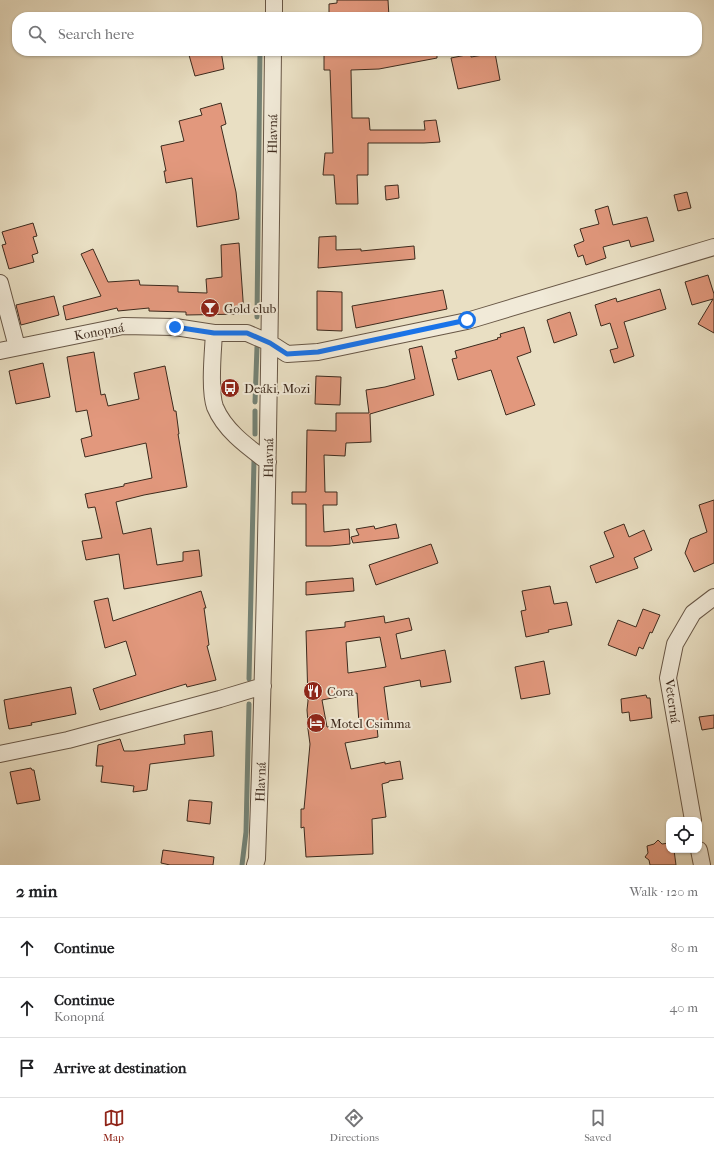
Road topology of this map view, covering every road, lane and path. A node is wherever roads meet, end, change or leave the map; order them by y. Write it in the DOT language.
graph roads {
  1 [pos="274,0"];
  2 [pos="274,12"];
  3 [pos="273,56"];
  4 [pos="714,247"];
  5 [pos="0,283"];
  6 [pos="214,333"];
  7 [pos="270,343"];
  8 [pos="17,347"];
  9 [pos="0,351"];
  10 [pos="268,462"];
  11 [pos="714,596"];
  12 [pos="263,686"];
  13 [pos="0,754"];
  14 [pos="693,817"];
  15 [pos="700,853"];
  16 [pos="255,865"];
  17 [pos="702,865"];
  1 -- 2 [label="street"];
  3 -- 7 [label="street, Hlavná"];
  4 -- 7 [label="street, Konopná"];
  5 -- 8 [label="street"];
  6 -- 7 [label="street, Konopná"];
  6 -- 8 [label="street, Konopná"];
  6 -- 10 [label="street"];
  7 -- 10 [label="street, Hlavná"];
  8 -- 9 [label="street, Konopná"];
  10 -- 12 [label="street, Hlavná"];
  11 -- 14 [label="street, Veterná"];
  12 -- 13 [label="street"];
  12 -- 16 [label="street, Hlavná"];
  15 -- 17 [label="street"];
}
